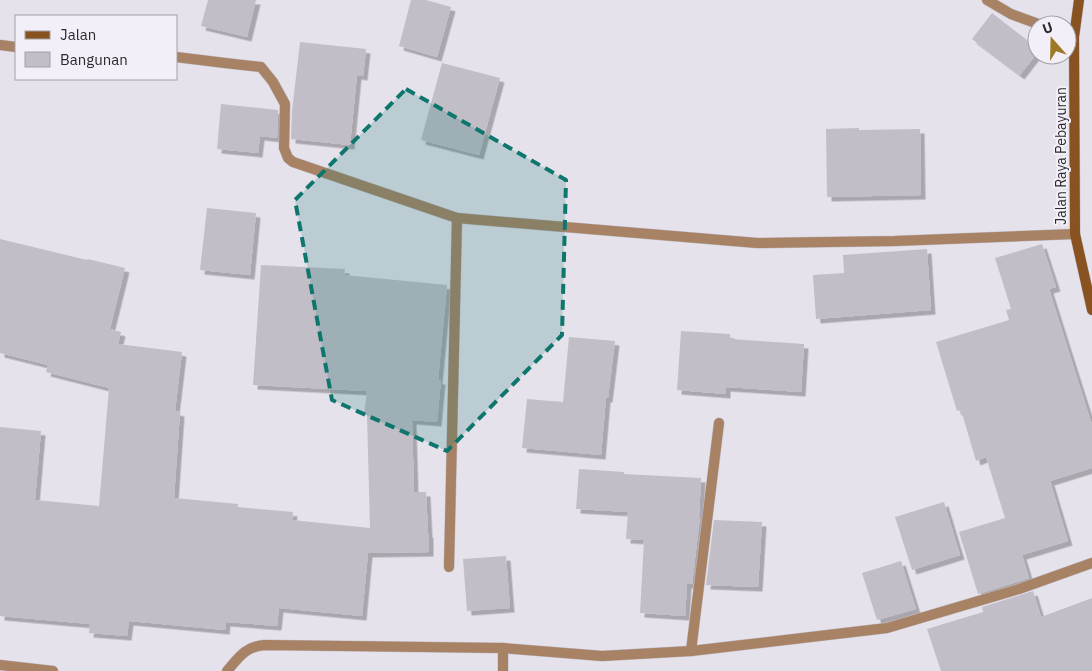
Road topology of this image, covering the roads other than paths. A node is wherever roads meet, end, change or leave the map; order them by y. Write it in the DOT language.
graph roads {
  1 [pos="987,0"];
  2 [pos="1080,0"];
  3 [pos="1076,15"];
  4 [pos="1027,20"];
  5 [pos="0,45"];
  6 [pos="15,47"];
  7 [pos="178,56"];
  8 [pos="1071,65"];
  9 [pos="456,218"];
  10 [pos="1075,234"];
  11 [pos="1092,310"];
  12 [pos="719,423"];
  13 [pos="1092,562"];
  14 [pos="449,566"];
  15 [pos="503,648"];
  16 [pos="691,651"];
  17 [pos="0,665"];
  18 [pos="53,671"];
  19 [pos="227,671"];
  20 [pos="503,671"];
  1 -- 4 [label="street"];
  2 -- 3 [label="main road, Jalan Raya Pebayuran"];
  5 -- 6 [label="street"];
  7 -- 9 [label="street"];
  8 -- 10 [label="main road, Jalan Raya Pebayuran"];
  9 -- 10 [label="street"];
  9 -- 14 [label="street"];
  10 -- 11 [label="main road, Jalan Raya Pebayuran"];
  12 -- 16 [label="street"];
  13 -- 16 [label="street"];
  15 -- 16 [label="street"];
  15 -- 19 [label="street"];
  15 -- 20 [label="street"];
  17 -- 18 [label="street"];
}
